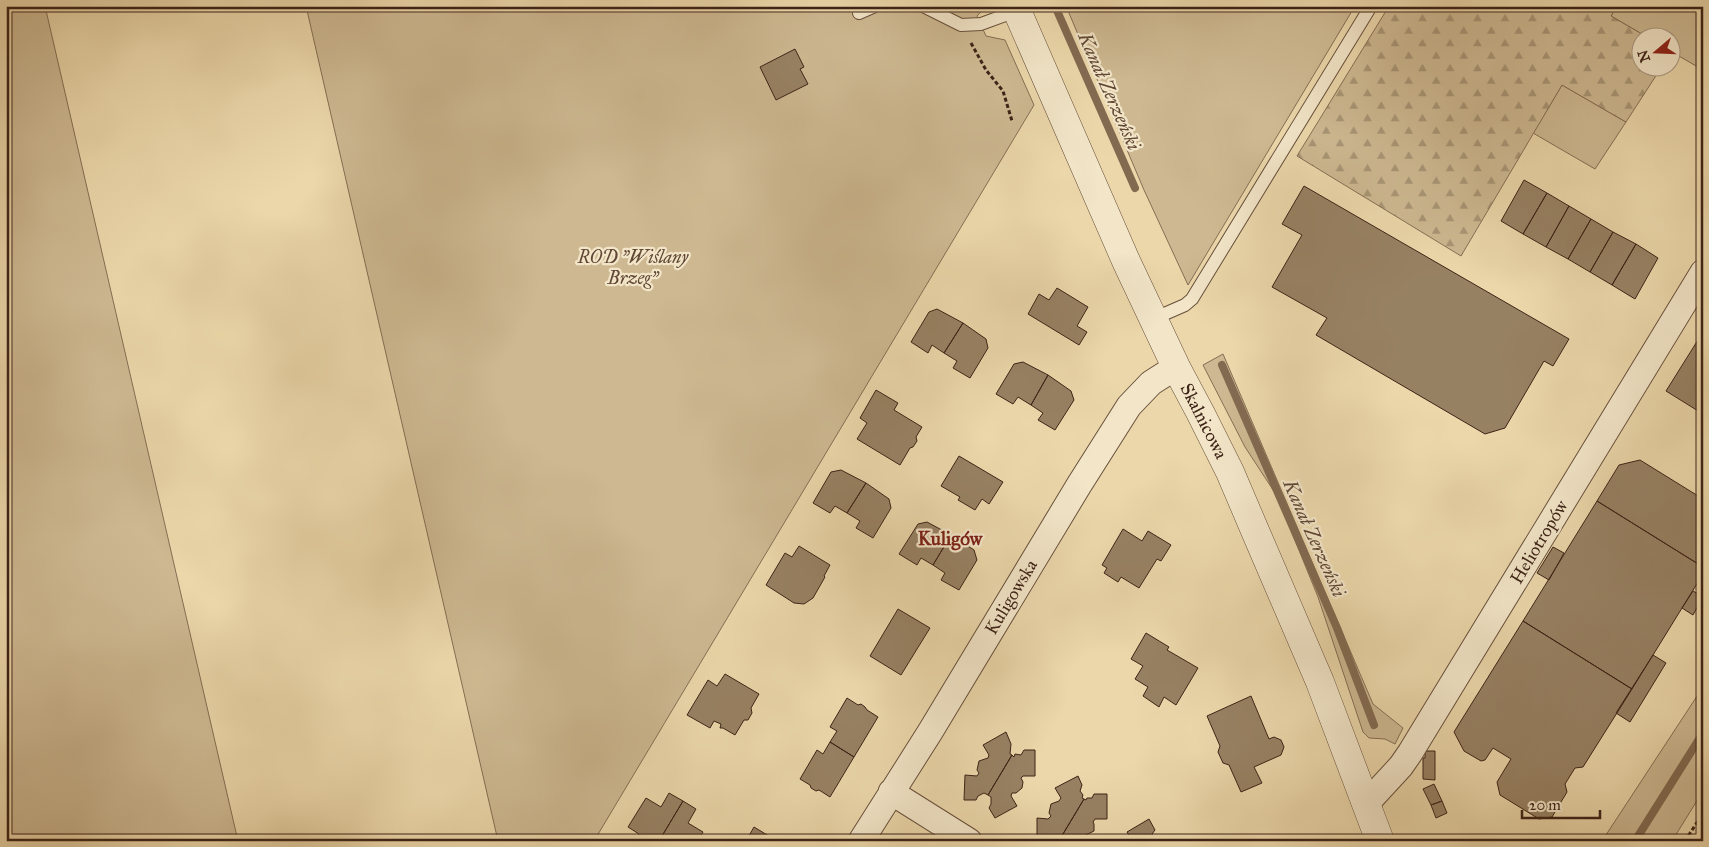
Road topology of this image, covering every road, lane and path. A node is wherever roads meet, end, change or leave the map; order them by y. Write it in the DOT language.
graph roads {
  1 [pos="874,6"];
  2 [pos="923,6"];
  3 [pos="1371,6"];
  4 [pos="1016,8"];
  5 [pos="859,13"];
  6 [pos="962,25"];
  7 [pos="1012,120"];
  8 [pos="1703,272"];
  9 [pos="1152,319"];
  10 [pos="1176,367"];
  11 [pos="891,792"];
  12 [pos="1366,804"];
  13 [pos="1703,813"];
  14 [pos="861,841"];
  15 [pos="969,841"];
  16 [pos="1380,841"];
  17 [pos="1685,841"];
  1 -- 5 [label="lane"];
  2 -- 6 [label="lane"];
  3 -- 9 [label="lane"];
  4 -- 6 [label="lane"];
  4 -- 9 [label="street, Skalnicowa"];
  6 -- 7 [label="path"];
  8 -- 12 [label="street, Heliotropów"];
  9 -- 10 [label="street, Skalnicowa"];
  10 -- 11 [label="street, Kuligowska"];
  10 -- 12 [label="street, Skalnicowa"];
  11 -- 14 [label="street, Kuligowska"];
  11 -- 15 [label="street"];
  12 -- 16 [label="street, Skalnicowa"];
  13 -- 17 [label="path"];
}
